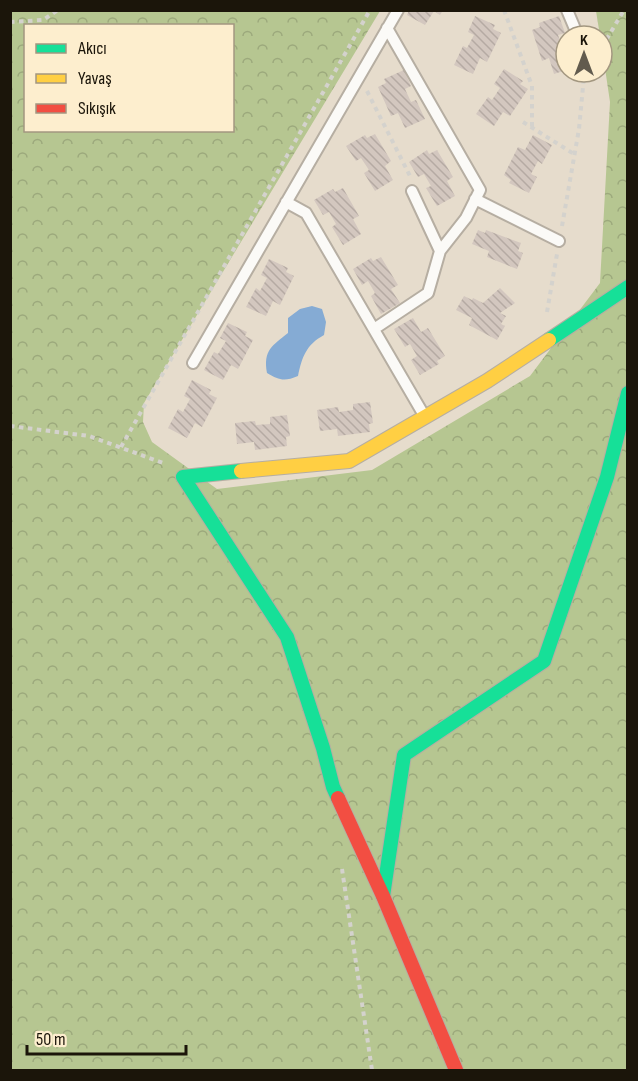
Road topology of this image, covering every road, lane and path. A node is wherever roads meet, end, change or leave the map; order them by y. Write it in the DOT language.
graph roads {
  1 [pos="58,10"];
  2 [pos="370,10"];
  3 [pos="398,10"];
  4 [pos="504,10"];
  5 [pos="567,10"];
  6 [pos="624,10"];
  7 [pos="10,22"];
  8 [pos="573,24"];
  9 [pos="614,27"];
  10 [pos="387,28"];
  11 [pos="360,76"];
  12 [pos="583,84"];
  13 [pos="522,122"];
  14 [pos="532,128"];
  15 [pos="574,154"];
  16 [pos="412,191"];
  17 [pos="475,199"];
  18 [pos="286,202"];
  19 [pos="559,241"];
  20 [pos="440,252"];
  21 [pos="627,287"];
  22 [pos="374,329"];
  23 [pos="541,345"];
  24 [pos="193,363"];
  25 [pos="627,393"];
  26 [pos="425,417"];
  27 [pos="10,426"];
  28 [pos="122,447"];
  29 [pos="183,477"];
  30 [pos="342,868"];
  31 [pos="383,896"];
  32 [pos="372,1071"];
  33 [pos="456,1071"];
  1 -- 7 [label="path"];
  2 -- 28 [label="path"];
  3 -- 10 [label="lane"];
  4 -- 14 [label="path"];
  5 -- 8 [label="lane"];
  6 -- 9 [label="path"];
  10 -- 11 [label="lane"];
  10 -- 17 [label="lane"];
  11 -- 16 [label="path"];
  11 -- 18 [label="lane"];
  12 -- 15 [label="path"];
  13 -- 14 [label="path"];
  14 -- 15 [label="path"];
  15 -- 19 [label="path"];
  16 -- 20 [label="lane"];
  17 -- 19 [label="lane"];
  17 -- 20 [label="lane"];
  18 -- 22 [label="lane"];
  18 -- 24 [label="lane"];
  19 -- 23 [label="path"];
  20 -- 22 [label="lane"];
  21 -- 23 [label="street"];
  22 -- 26 [label="lane"];
  23 -- 26 [label="street"];
  25 -- 31 [label="street"];
  26 -- 29 [label="street"];
  27 -- 28 [label="path"];
  28 -- 29 [label="path"];
  29 -- 31 [label="street"];
  30 -- 32 [label="path"];
  31 -- 33 [label="street"];
}
